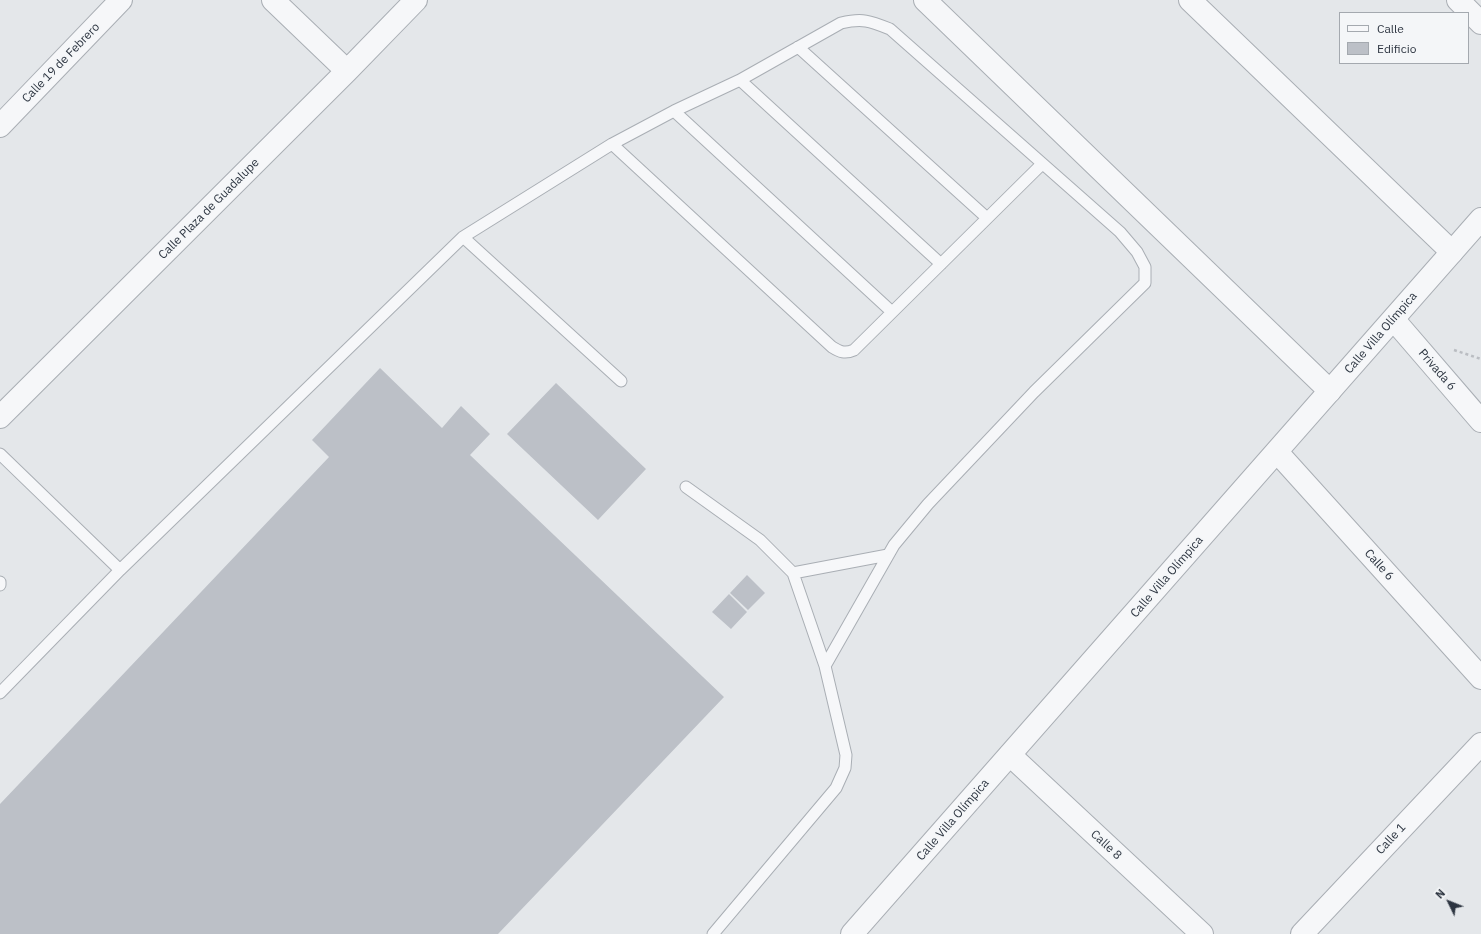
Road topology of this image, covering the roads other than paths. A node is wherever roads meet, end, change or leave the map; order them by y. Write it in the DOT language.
graph roads {
  1 [pos="121,0"];
  2 [pos="273,0"];
  3 [pos="416,0"];
  4 [pos="926,0"];
  5 [pos="1190,0"];
  6 [pos="1458,0"];
  7 [pos="1481,22"];
  8 [pos="798,47"];
  9 [pos="347,71"];
  10 [pos="740,80"];
  11 [pos="674,111"];
  12 [pos="0,126"];
  13 [pos="612,144"];
  14 [pos="1042,164"];
  15 [pos="987,218"];
  16 [pos="1481,218"];
  17 [pos="463,237"];
  18 [pos="1452,252"];
  19 [pos="941,264"];
  20 [pos="892,312"];
  21 [pos="1394,320"];
  22 [pos="621,381"];
  23 [pos="1330,391"];
  24 [pos="0,417"];
  25 [pos="1481,421"];
  26 [pos="1277,452"];
  27 [pos="0,454"];
  28 [pos="686,487"];
  29 [pos="888,555"];
  30 [pos="120,570"];
  31 [pos="793,573"];
  32 [pos="825,666"];
  33 [pos="1481,678"];
  34 [pos="0,693"];
  35 [pos="1481,744"];
  36 [pos="1010,755"];
  37 [pos="713,934"];
  38 [pos="852,934"];
  39 [pos="1202,934"];
  40 [pos="1302,934"];
  1 -- 12 [label="street, Calle 19 de Febrero"];
  2 -- 9 [label="street"];
  3 -- 9 [label="street, Calle Plaza de Guadalupe"];
  4 -- 23 [label="street"];
  5 -- 18 [label="street"];
  6 -- 7 [label="street"];
  8 -- 10 [label="lane"];
  8 -- 14 [label="lane"];
  8 -- 15 [label="lane"];
  9 -- 24 [label="street, Calle Plaza de Guadalupe"];
  10 -- 11 [label="lane"];
  10 -- 19 [label="lane"];
  11 -- 13 [label="lane"];
  11 -- 20 [label="lane"];
  13 -- 17 [label="lane"];
  13 -- 20 [label="lane"];
  14 -- 15 [label="lane"];
  14 -- 29 [label="lane"];
  15 -- 19 [label="lane"];
  16 -- 18 [label="street, Calle Villa Olímpica"];
  17 -- 22 [label="lane"];
  17 -- 30 [label="lane"];
  18 -- 21 [label="street, Calle Villa Olímpica"];
  19 -- 20 [label="lane"];
  21 -- 23 [label="street, Calle Villa Olímpica"];
  21 -- 25 [label="street, Privada 6"];
  23 -- 26 [label="street, Calle Villa Olímpica"];
  26 -- 33 [label="street, Calle 6"];
  26 -- 36 [label="street, Calle Villa Olímpica"];
  27 -- 30 [label="lane"];
  28 -- 31 [label="lane"];
  29 -- 31 [label="lane"];
  29 -- 32 [label="lane"];
  30 -- 34 [label="lane"];
  31 -- 32 [label="lane"];
  32 -- 37 [label="lane"];
  35 -- 40 [label="street, Calle 1"];
  36 -- 38 [label="street, Calle Villa Olímpica"];
  36 -- 39 [label="street, Calle 8"];
}
